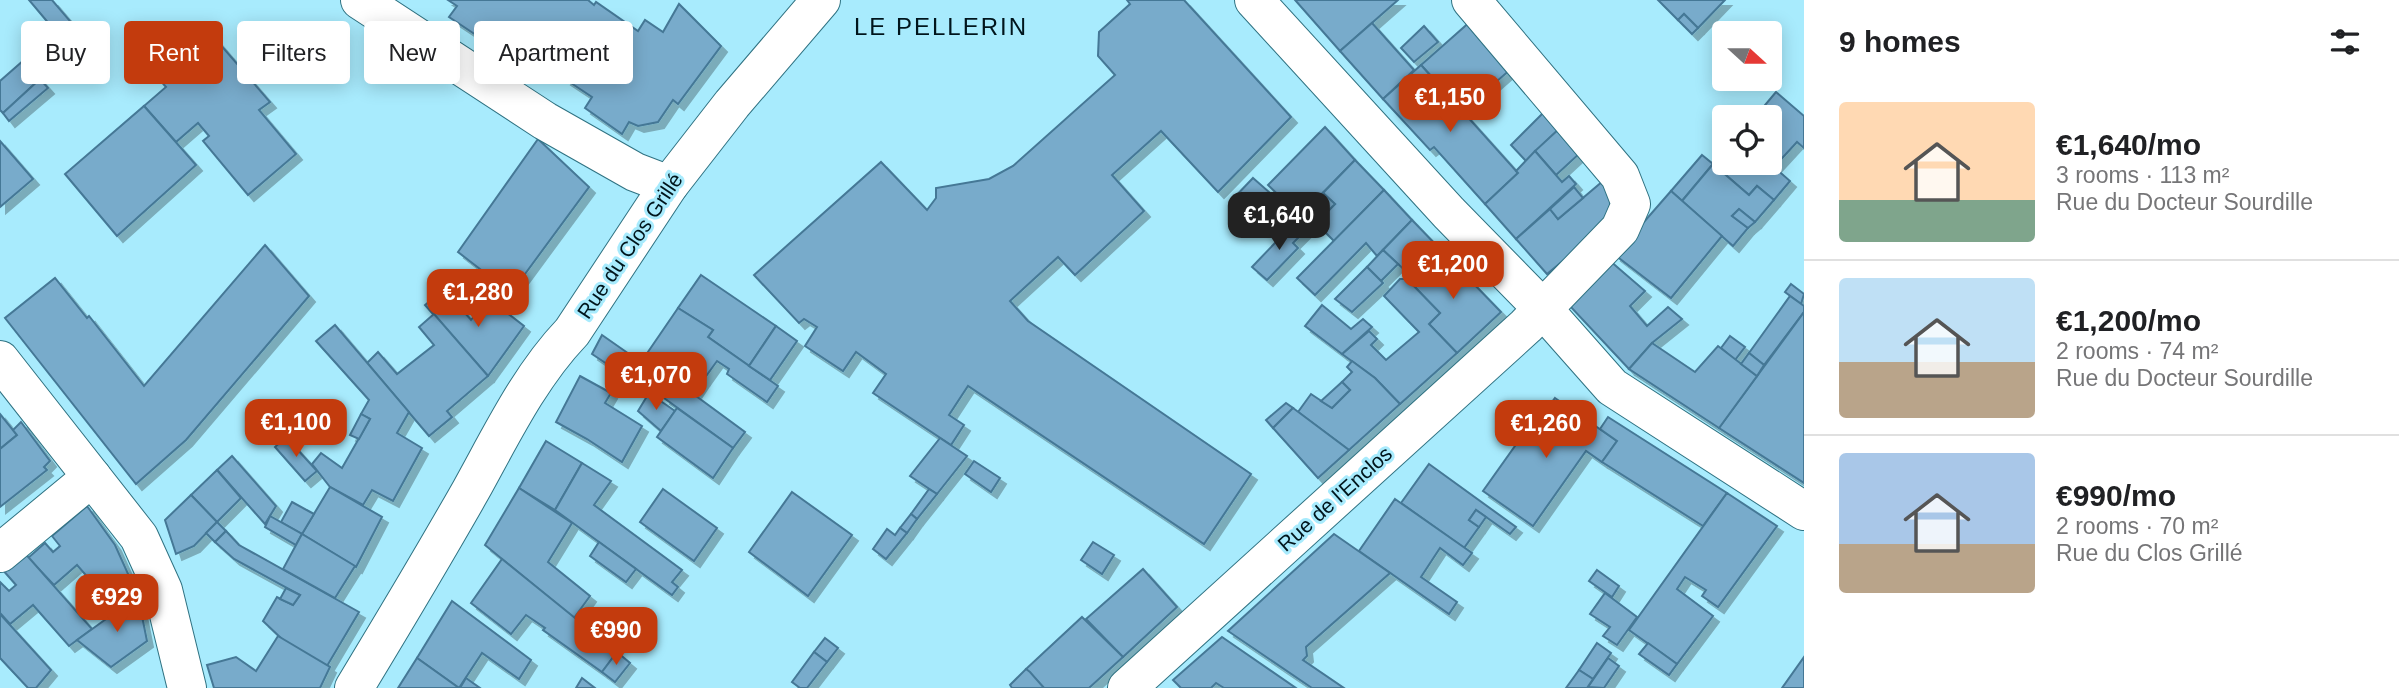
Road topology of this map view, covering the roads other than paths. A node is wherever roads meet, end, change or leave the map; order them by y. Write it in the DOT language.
graph roads {
  1 [pos="360,0"];
  2 [pos="821,0"];
  3 [pos="1254,0"];
  4 [pos="1471,0"];
  5 [pos="669,185"];
  6 [pos="1543,309"];
  7 [pos="0,360"];
  8 [pos="92,477"];
  9 [pos="1804,511"];
  10 [pos="0,553"];
  11 [pos="187,688"];
  12 [pos="355,688"];
  13 [pos="1127,688"];
  1 -- 5 [label="street"];
  2 -- 5 [label="street, Rue du Clos Grillé"];
  3 -- 6 [label="street"];
  4 -- 6 [label="street, Rue de l'Enclos"];
  5 -- 12 [label="street, Rue du Clos Grillé"];
  6 -- 9 [label="street"];
  6 -- 13 [label="street, Rue de l'Enclos"];
  7 -- 8 [label="street"];
  8 -- 10 [label="street"];
  8 -- 11 [label="street"];
}
